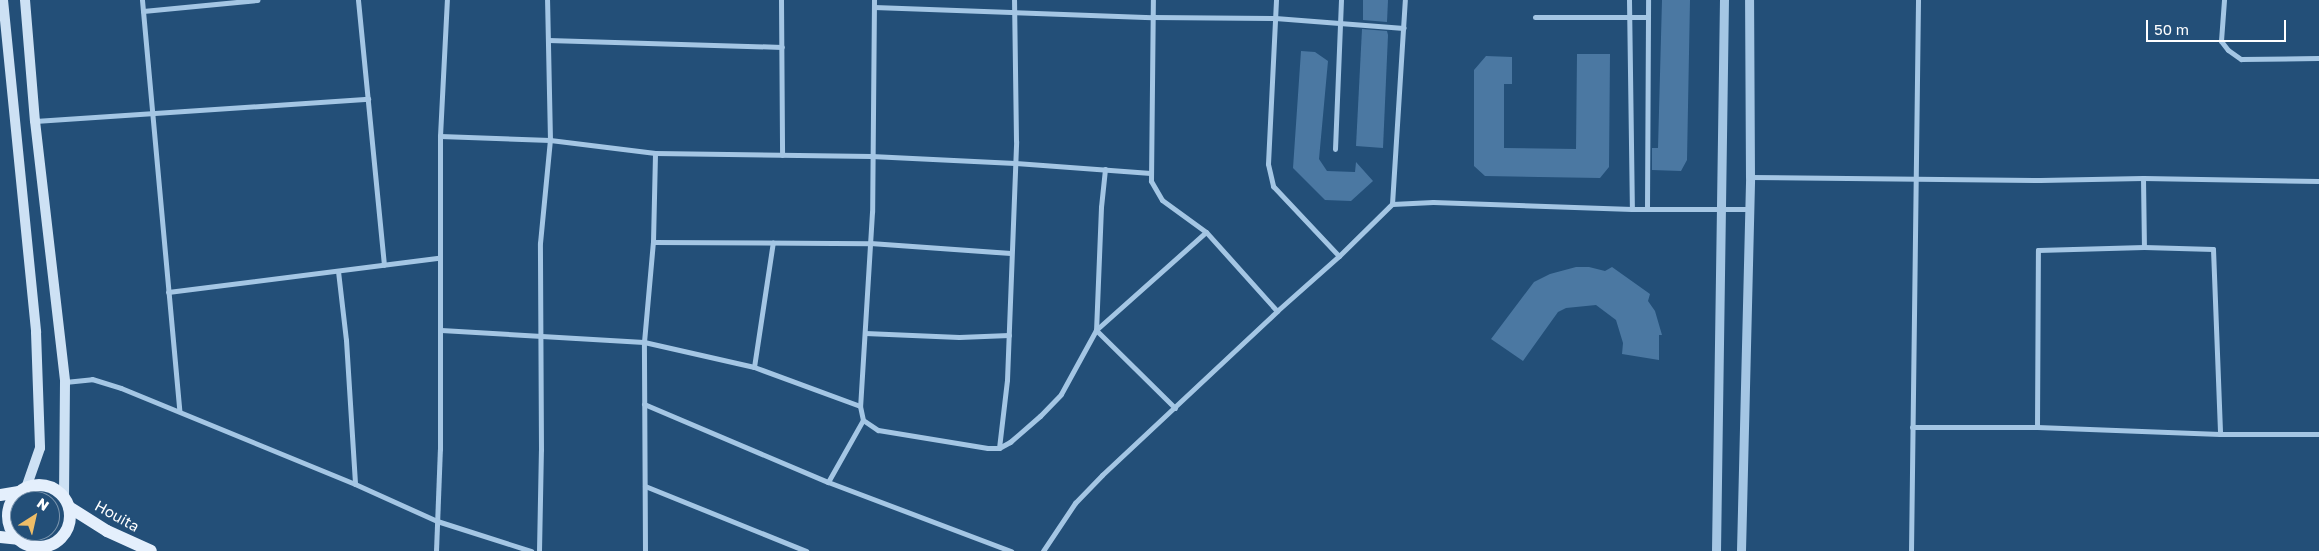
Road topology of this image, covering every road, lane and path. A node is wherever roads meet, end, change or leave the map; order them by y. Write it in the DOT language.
graph roads {
  1 [pos="25,0"];
  2 [pos="142,0"];
  3 [pos="257,0"];
  4 [pos="358,0"];
  5 [pos="447,0"];
  6 [pos="547,0"];
  7 [pos="781,0"];
  8 [pos="874,0"];
  9 [pos="1014,0"];
  10 [pos="1153,0"];
  11 [pos="1276,0"];
  12 [pos="1341,0"];
  13 [pos="1405,0"];
  14 [pos="1629,0"];
  15 [pos="1648,0"];
  16 [pos="1724,0"];
  17 [pos="1749,0"];
  18 [pos="1918,0"];
  19 [pos="2224,0"];
  20 [pos="2,6"];
  21 [pos="874,7"];
  22 [pos="143,11"];
  23 [pos="1013,11"];
  24 [pos="1152,17"];
  25 [pos="1535,17"];
  26 [pos="1648,17"];
  27 [pos="1275,18"];
  28 [pos="1630,18"];
  29 [pos="1340,25"];
  30 [pos="1404,28"];
  31 [pos="548,40"];
  32 [pos="782,48"];
  33 [pos="2319,58"];
  34 [pos="368,99"];
  35 [pos="152,113"];
  36 [pos="35,121"];
  37 [pos="440,136"];
  38 [pos="550,140"];
  39 [pos="1336,149"];
  40 [pos="655,153"];
  41 [pos="782,156"];
  42 [pos="871,156"];
  43 [pos="1015,163"];
  44 [pos="1105,169"];
  45 [pos="1151,173"];
  46 [pos="1750,177"];
  47 [pos="2143,178"];
  48 [pos="1917,180"];
  49 [pos="2319,181"];
  50 [pos="1392,204"];
  51 [pos="1647,208"];
  52 [pos="1632,209"];
  53 [pos="1722,209"];
  54 [pos="1748,209"];
  55 [pos="1206,232"];
  56 [pos="653,242"];
  57 [pos="773,242"];
  58 [pos="870,243"];
  59 [pos="2144,247"];
  60 [pos="1012,253"];
  61 [pos="1339,256"];
  62 [pos="439,258"];
  63 [pos="384,265"];
  64 [pos="338,271"];
  65 [pos="168,292"];
  66 [pos="1278,311"];
  67 [pos="441,330"];
  68 [pos="1096,330"];
  69 [pos="865,333"];
  70 [pos="1009,335"];
  71 [pos="540,337"];
  72 [pos="644,342"];
  73 [pos="754,367"];
  74 [pos="65,382"];
  75 [pos="644,404"];
  76 [pos="860,406"];
  77 [pos="1175,408"];
  78 [pos="179,410"];
  79 [pos="863,420"];
  80 [pos="1912,427"];
  81 [pos="2037,427"];
  82 [pos="2220,434"];
  83 [pos="2319,434"];
  84 [pos="999,448"];
  85 [pos="828,482"];
  86 [pos="355,484"];
  87 [pos="645,486"];
  88 [pos="22,490"];
  89 [pos="0,495"];
  90 [pos="66,502"];
  91 [pos="10,507"];
  92 [pos="10,520"];
  93 [pos="436,521"];
  94 [pos="22,541"];
  95 [pos="37,547"];
  96 [pos="56,551"];
  97 [pos="151,551"];
  98 [pos="436,551"];
  99 [pos="531,551"];
  100 [pos="539,551"];
  101 [pos="645,551"];
  102 [pos="806,551"];
  103 [pos="1011,551"];
  104 [pos="1043,551"];
  105 [pos="1716,551"];
  106 [pos="1741,551"];
  107 [pos="1911,551"];
  1 -- 36 [label="main road"];
  2 -- 22 [label="street"];
  3 -- 22 [label="street"];
  4 -- 34 [label="street"];
  5 -- 37 [label="street"];
  6 -- 31 [label="street"];
  7 -- 32 [label="street"];
  8 -- 21 [label="street"];
  9 -- 23 [label="street"];
  10 -- 24 [label="street"];
  11 -- 27 [label="street"];
  12 -- 29 [label="street"];
  13 -- 30 [label="street"];
  14 -- 28 [label="street"];
  15 -- 26 [label="street"];
  16 -- 53 [label="street"];
  17 -- 46 [label="street"];
  18 -- 48 [label="street"];
  19 -- 33 [label="street"];
  20 -- 88 [label="main road"];
  21 -- 23 [label="street"];
  21 -- 42 [label="street"];
  22 -- 35 [label="street"];
  23 -- 24 [label="street"];
  23 -- 43 [label="street"];
  24 -- 27 [label="street"];
  24 -- 45 [label="street"];
  25 -- 28 [label="street"];
  26 -- 28 [label="street"];
  26 -- 51 [label="street"];
  27 -- 29 [label="street"];
  27 -- 61 [label="street"];
  28 -- 52 [label="street"];
  29 -- 30 [label="street"];
  29 -- 39 [label="street"];
  30 -- 50 [label="street"];
  31 -- 32 [label="street"];
  31 -- 38 [label="street"];
  32 -- 41 [label="street"];
  34 -- 35 [label="street"];
  34 -- 63 [label="street"];
  35 -- 36 [label="street"];
  35 -- 65 [label="street"];
  36 -- 74 [label="main road"];
  37 -- 38 [label="street"];
  37 -- 62 [label="street"];
  38 -- 40 [label="street"];
  38 -- 71 [label="street"];
  40 -- 41 [label="street"];
  40 -- 56 [label="street"];
  41 -- 42 [label="street"];
  42 -- 43 [label="street"];
  42 -- 58 [label="street"];
  43 -- 44 [label="street"];
  43 -- 60 [label="street"];
  44 -- 45 [label="street"];
  44 -- 68 [label="street"];
  45 -- 55 [label="street"];
  46 -- 48 [label="street"];
  46 -- 54 [label="street"];
  47 -- 48 [label="street"];
  47 -- 49 [label="street"];
  47 -- 59 [label="street"];
  48 -- 80 [label="street"];
  50 -- 52 [label="street"];
  50 -- 61 [label="street"];
  51 -- 52 [label="street"];
  51 -- 53 [label="street"];
  53 -- 54 [label="street"];
  53 -- 105 [label="street"];
  54 -- 106 [label="street"];
  55 -- 66 [label="street"];
  55 -- 68 [label="street"];
  56 -- 57 [label="street"];
  56 -- 72 [label="street"];
  57 -- 58 [label="street"];
  57 -- 73 [label="street"];
  58 -- 60 [label="street"];
  58 -- 69 [label="street"];
  59 -- 81 [label="street"];
  59 -- 82 [label="street"];
  60 -- 70 [label="street"];
  61 -- 66 [label="street"];
  62 -- 63 [label="street"];
  62 -- 67 [label="street"];
  63 -- 64 [label="street"];
  64 -- 65 [label="street"];
  64 -- 86 [label="street"];
  65 -- 78 [label="street"];
  66 -- 77 [label="street"];
  67 -- 71 [label="street"];
  67 -- 93 [label="street"];
  68 -- 77 [label="street"];
  68 -- 84 [label="street"];
  69 -- 70 [label="street"];
  69 -- 76 [label="street"];
  70 -- 84 [label="street"];
  71 -- 72 [label="street"];
  71 -- 100 [label="street"];
  72 -- 73 [label="street"];
  72 -- 75 [label="street"];
  73 -- 76 [label="street"];
  74 -- 78 [label="street"];
  74 -- 90 [label="main road"];
  75 -- 85 [label="street"];
  75 -- 87 [label="street"];
  76 -- 79 [label="street"];
  77 -- 104 [label="street"];
  78 -- 86 [label="street"];
  79 -- 84 [label="street"];
  79 -- 85 [label="street"];
  80 -- 81 [label="street"];
  80 -- 107 [label="street"];
  81 -- 82 [label="street"];
  82 -- 83 [label="street"];
  85 -- 103 [label="street"];
  86 -- 93 [label="street"];
  87 -- 101 [label="street"];
  87 -- 102 [label="street"];
  88 -- 89 [label="main road"];
  88 -- 90 [label="main road"];
  90 -- 95 [label="main road"];
  90 -- 97 [label="main road, Houita"];
  91 -- 92 [label="main road"];
  93 -- 98 [label="street"];
  93 -- 99 [label="street"];
  94 -- 95 [label="main road"];
  95 -- 96 [label="main road"];
}
